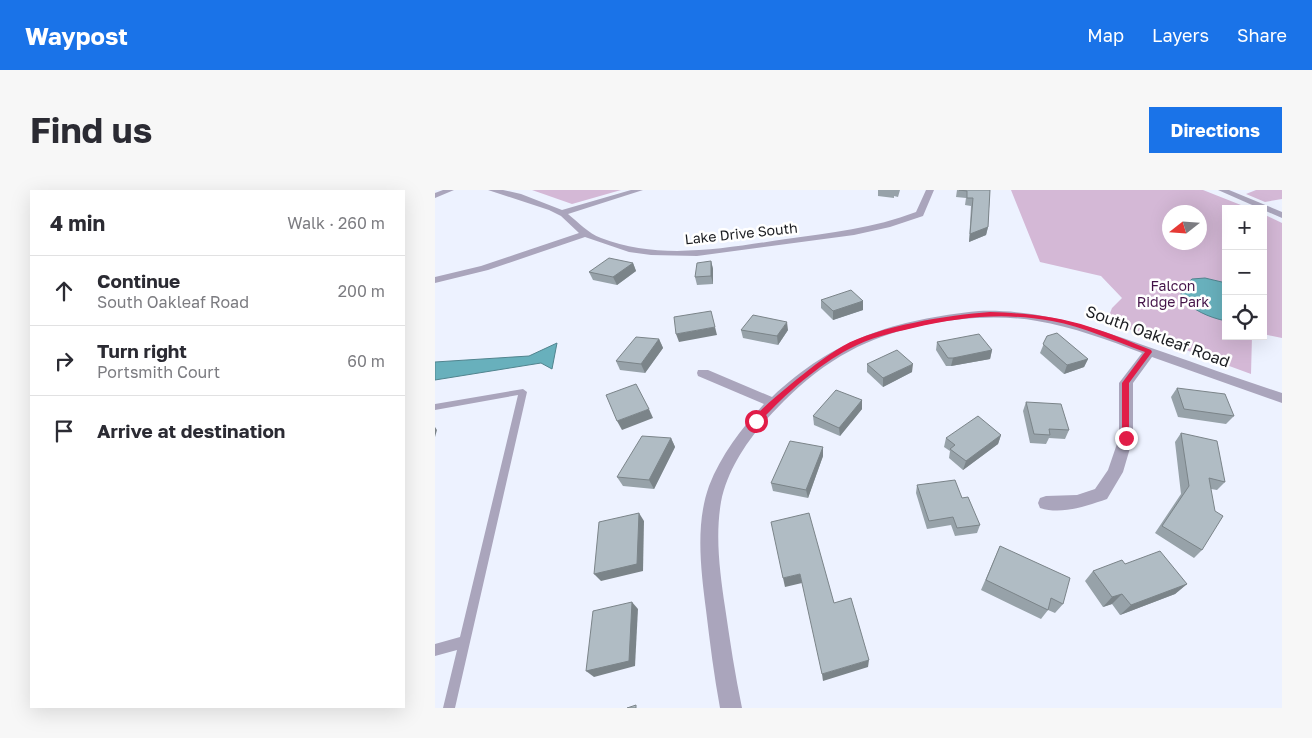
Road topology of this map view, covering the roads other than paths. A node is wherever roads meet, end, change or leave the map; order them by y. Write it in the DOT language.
graph roads {
  1 [pos="451,190"];
  2 [pos="492,190"];
  3 [pos="639,190"];
  4 [pos="930,190"];
  5 [pos="1222,190"];
  6 [pos="435,196"];
  7 [pos="561,213"];
  8 [pos="1282,215"];
  9 [pos="586,234"];
  10 [pos="435,280"];
  11 [pos="1149,352"];
  12 [pos="703,373"];
  13 [pos="1282,398"];
  14 [pos="773,403"];
  15 [pos="435,407"];
  16 [pos="1046,503"];
  17 [pos="465,642"];
  18 [pos="435,650"];
  19 [pos="449,708"];
  20 [pos="731,708"];
  1 -- 6 [label="street"];
  2 -- 7 [label="street, Lake Drive South"];
  3 -- 7 [label="street"];
  4 -- 9 [label="street, Lake Drive South"];
  5 -- 8 [label="street"];
  7 -- 9 [label="street, Lake Drive South"];
  9 -- 10 [label="street"];
  11 -- 13 [label="street, South Oakleaf Road"];
  11 -- 14 [label="street, South Oakleaf Road"];
  11 -- 16 [label="street"];
  12 -- 14 [label="street"];
  14 -- 20 [label="street, South Oakleaf Road"];
  15 -- 17 [label="lane"];
  17 -- 18 [label="lane"];
  17 -- 19 [label="lane"];
}
